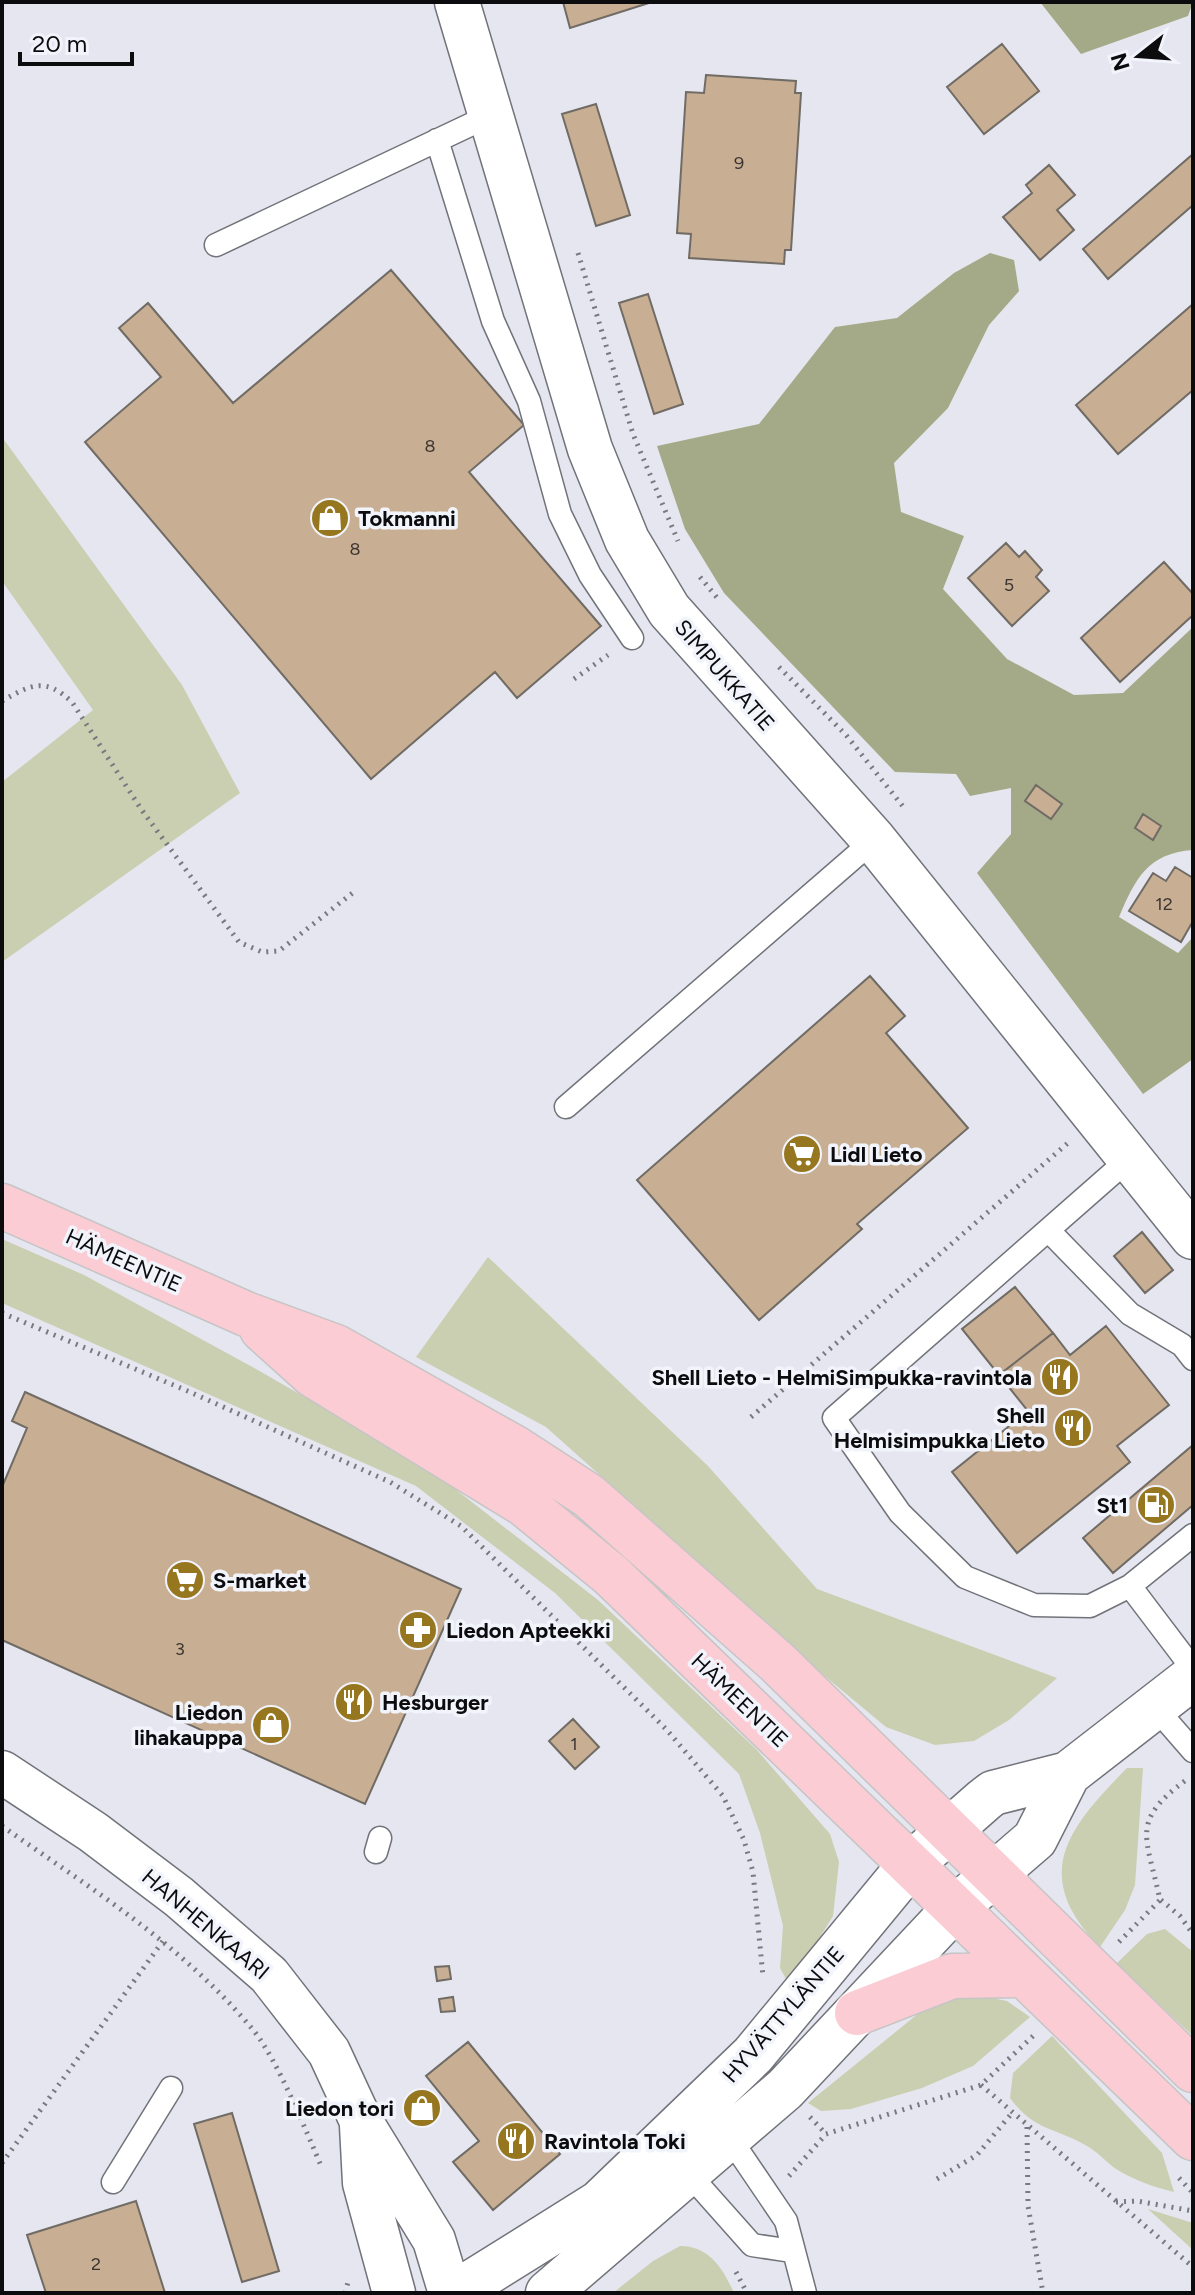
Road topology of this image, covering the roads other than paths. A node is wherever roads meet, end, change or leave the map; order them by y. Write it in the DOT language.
graph roads {
  1 [pos="457,2"];
  2 [pos="491,115"];
  3 [pos="437,140"];
  4 [pos="216,245"];
  5 [pos="632,638"];
  6 [pos="874,840"];
  7 [pos="566,1107"];
  8 [pos="1130,1158"];
  9 [pos="2,1206"];
  10 [pos="1186,1215"];
  11 [pos="1049,1231"];
  12 [pos="246,1314"];
  13 [pos="1193,1359"];
  14 [pos="1193,1535"];
  15 [pos="1130,1586"];
  16 [pos="1193,1669"];
  17 [pos="1193,1677"];
  18 [pos="1153,1705"];
  19 [pos="1193,1751"];
  20 [pos="2,1772"];
  21 [pos="1068,1774"];
  22 [pos="951,1830"];
  23 [pos="909,1866"];
  24 [pos="995,1873"];
  25 [pos="954,1909"];
  26 [pos="1023,1975"];
  27 [pos="857,2013"];
  28 [pos="1193,2070"];
  29 [pos="171,2088"];
  30 [pos="361,2121"];
  31 [pos="682,2124"];
  32 [pos="729,2137"];
  33 [pos="1186,2158"];
  34 [pos="688,2173"];
  35 [pos="113,2182"];
  36 [pos="792,2251"];
  37 [pos="394,2293"];
  38 [pos="452,2293"];
  39 [pos="548,2293"];
  40 [pos="805,2293"];
  1 -- 2 [label="street, SIMPUKKATIE"];
  2 -- 3 [label="lane"];
  2 -- 6 [label="street, SIMPUKKATIE"];
  3 -- 4 [label="lane"];
  3 -- 5 [label="lane"];
  6 -- 7 [label="lane"];
  6 -- 8 [label="street, SIMPUKKATIE"];
  8 -- 10 [label="street, SIMPUKKATIE"];
  8 -- 11 [label="lane"];
  9 -- 12 [label="highway, HÄMEENTIE"];
  11 -- 13 [label="lane"];
  11 -- 15 [label="lane"];
  12 -- 22 [label="highway, HÄMEENTIE"];
  12 -- 23 [label="highway, HÄMEENTIE"];
  14 -- 15 [label="lane"];
  15 -- 16 [label="lane"];
  17 -- 18 [label="street"];
  18 -- 19 [label="lane"];
  18 -- 21 [label="street"];
  20 -- 30 [label="street, HANHENKAARI"];
  21 -- 22 [label="street, HYVÄTTYLÄNTIE"];
  21 -- 24 [label="street"];
  22 -- 23 [label="street, HYVÄTTYLÄNTIE"];
  22 -- 24 [label="highway, HÄMEENTIE"];
  23 -- 25 [label="highway, HÄMEENTIE"];
  23 -- 31 [label="street, HYVÄTTYLÄNTIE"];
  24 -- 25 [label="street"];
  24 -- 28 [label="highway, HÄMEENTIE"];
  25 -- 26 [label="highway, HÄMEENTIE"];
  25 -- 27 [label="street"];
  26 -- 27 [label="highway"];
  26 -- 33 [label="highway, HÄMEENTIE"];
  27 -- 32 [label="street"];
  29 -- 35 [label="lane"];
  30 -- 37 [label="street, HANHENKAARI"];
  30 -- 38 [label="street, HANHENKAARI"];
  31 -- 32 [label="lane"];
  31 -- 34 [label="lane"];
  31 -- 38 [label="street, HYVÄTTYLÄNTIE"];
  32 -- 34 [label="street"];
  32 -- 36 [label="lane"];
  34 -- 36 [label="lane"];
  34 -- 39 [label="street"];
  36 -- 40 [label="lane"];
}
